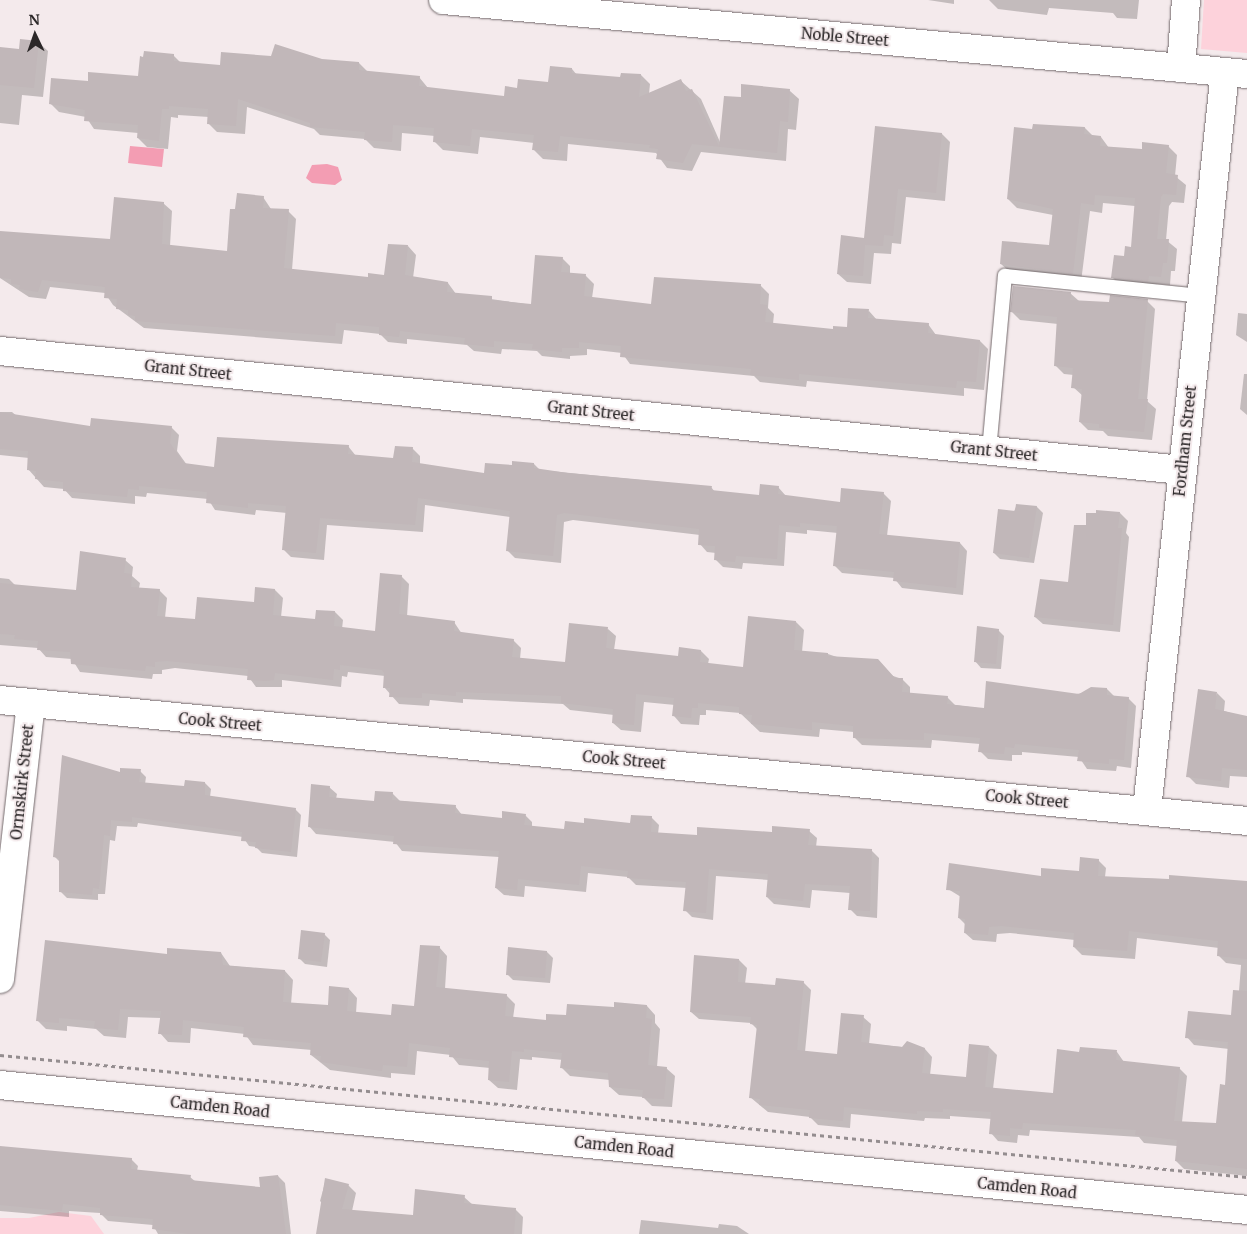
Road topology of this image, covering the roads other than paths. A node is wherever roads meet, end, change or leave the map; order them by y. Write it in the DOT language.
graph roads {
  1 [pos="443,0"];
  2 [pos="1186,0"];
  3 [pos="1181,68"];
  4 [pos="1236,73"];
  5 [pos="1200,296"];
  6 [pos="0,351"];
  7 [pos="989,451"];
  8 [pos="1182,470"];
  9 [pos="0,700"];
  10 [pos="31,704"];
  11 [pos="1147,810"];
  12 [pos="1247,821"];
  13 [pos="0,979"];
  14 [pos="0,1085"];
  15 [pos="1247,1210"];
  1 -- 3 [label="street, Noble Street"];
  2 -- 3 [label="street"];
  3 -- 4 [label="street, Noble Street"];
  4 -- 5 [label="street, Fordham Street"];
  5 -- 7 [label="lane"];
  5 -- 8 [label="street, Fordham Street"];
  6 -- 7 [label="street, Grant Street"];
  7 -- 8 [label="street, Grant Street"];
  8 -- 11 [label="street, Fordham Street"];
  9 -- 10 [label="street, Cook Street"];
  10 -- 11 [label="street, Cook Street"];
  10 -- 13 [label="street, Ormskirk Street"];
  11 -- 12 [label="street, Cook Street"];
  14 -- 15 [label="street, Camden Road"];
}
